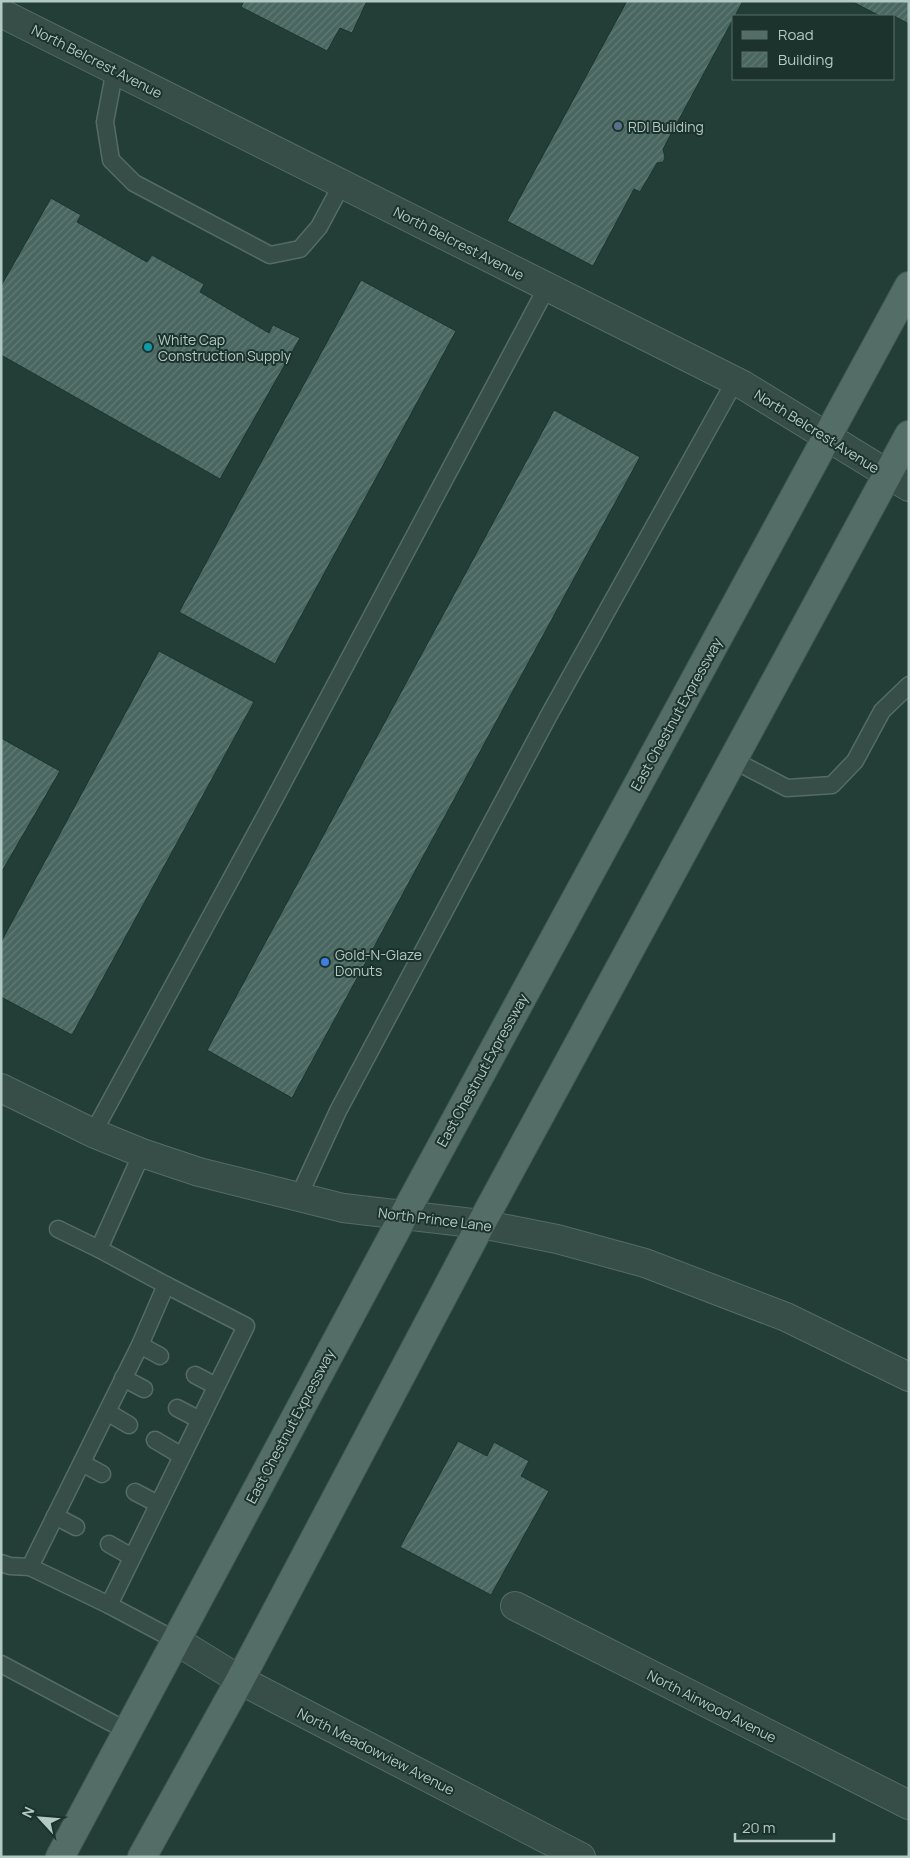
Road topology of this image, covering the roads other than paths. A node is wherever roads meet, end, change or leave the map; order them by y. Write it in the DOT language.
graph roads {
  1 [pos="1,13"];
  2 [pos="115,70"];
  3 [pos="342,184"];
  4 [pos="909,286"];
  5 [pos="547,287"];
  6 [pos="735,381"];
  7 [pos="909,435"];
  8 [pos="827,436"];
  9 [pos="898,480"];
  10 [pos="909,685"];
  11 [pos="733,760"];
  12 [pos="1,1088"];
  13 [pos="93,1133"];
  14 [pos="142,1153"];
  15 [pos="298,1198"];
  16 [pos="404,1214"];
  17 [pos="481,1224"];
  18 [pos="58,1229"];
  19 [pos="99,1249"];
  20 [pos="166,1286"];
  21 [pos="140,1345"];
  22 [pos="160,1356"];
  23 [pos="195,1375"];
  24 [pos="909,1377"];
  25 [pos="123,1378"];
  26 [pos="216,1386"];
  27 [pos="144,1389"];
  28 [pos="177,1408"];
  29 [pos="107,1412"];
  30 [pos="200,1420"];
  31 [pos="129,1425"];
  32 [pos="156,1440"];
  33 [pos="182,1456"];
  34 [pos="82,1463"];
  35 [pos="102,1474"];
  36 [pos="135,1492"];
  37 [pos="158,1504"];
  38 [pos="56,1516"];
  39 [pos="76,1527"];
  40 [pos="108,1544"];
  41 [pos="132,1557"];
  42 [pos="1,1563"];
  43 [pos="30,1568"];
  44 [pos="109,1605"];
  45 [pos="515,1606"];
  46 [pos="175,1640"];
  47 [pos="1,1664"];
  48 [pos="240,1680"];
  49 [pos="127,1731"];
  50 [pos="909,1805"];
  51 [pos="60,1857"];
  52 [pos="142,1857"];
  53 [pos="581,1857"];
  1 -- 2 [label="street, North Belcrest Avenue"];
  2 -- 3 [label="street, North Belcrest Avenue"];
  2 -- 3 [label="lane"];
  3 -- 5 [label="street, North Belcrest Avenue"];
  4 -- 8 [label="main road, East Chestnut Expressway"];
  5 -- 6 [label="street, North Belcrest Avenue"];
  5 -- 13 [label="lane"];
  6 -- 8 [label="street, North Belcrest Avenue"];
  6 -- 15 [label="lane"];
  7 -- 9 [label="main road"];
  8 -- 9 [label="street, North Belcrest Avenue"];
  8 -- 16 [label="main road, East Chestnut Expressway"];
  9 -- 11 [label="main road"];
  10 -- 11 [label="lane"];
  11 -- 17 [label="main road"];
  12 -- 13 [label="street, North Prince Lane"];
  13 -- 14 [label="street, North Prince Lane"];
  14 -- 15 [label="street, North Prince Lane"];
  14 -- 19 [label="lane"];
  15 -- 16 [label="street, North Prince Lane"];
  16 -- 17 [label="street, North Prince Lane"];
  16 -- 46 [label="main road, East Chestnut Expressway"];
  17 -- 24 [label="street, North Prince Lane"];
  17 -- 48 [label="main road"];
  18 -- 19 [label="lane"];
  19 -- 20 [label="lane"];
  20 -- 21 [label="lane"];
  20 -- 26 [label="lane"];
  21 -- 22 [label="lane"];
  21 -- 25 [label="lane"];
  23 -- 26 [label="lane"];
  25 -- 27 [label="lane"];
  25 -- 29 [label="lane"];
  26 -- 30 [label="lane"];
  28 -- 30 [label="lane"];
  29 -- 31 [label="lane"];
  29 -- 34 [label="lane"];
  30 -- 33 [label="lane"];
  32 -- 33 [label="lane"];
  33 -- 37 [label="lane"];
  34 -- 35 [label="lane"];
  34 -- 38 [label="lane"];
  36 -- 37 [label="lane"];
  37 -- 41 [label="lane"];
  38 -- 39 [label="lane"];
  38 -- 43 [label="lane"];
  40 -- 41 [label="lane"];
  41 -- 44 [label="lane"];
  42 -- 43 [label="lane"];
  43 -- 44 [label="lane"];
  44 -- 46 [label="lane"];
  45 -- 50 [label="street, North Airwood Avenue"];
  46 -- 48 [label="street, North Meadowview Avenue"];
  46 -- 49 [label="main road, East Chestnut Expressway"];
  47 -- 49 [label="lane"];
  48 -- 52 [label="main road"];
  48 -- 53 [label="street, North Meadowview Avenue"];
  49 -- 51 [label="main road, East Chestnut Expressway"];
}
